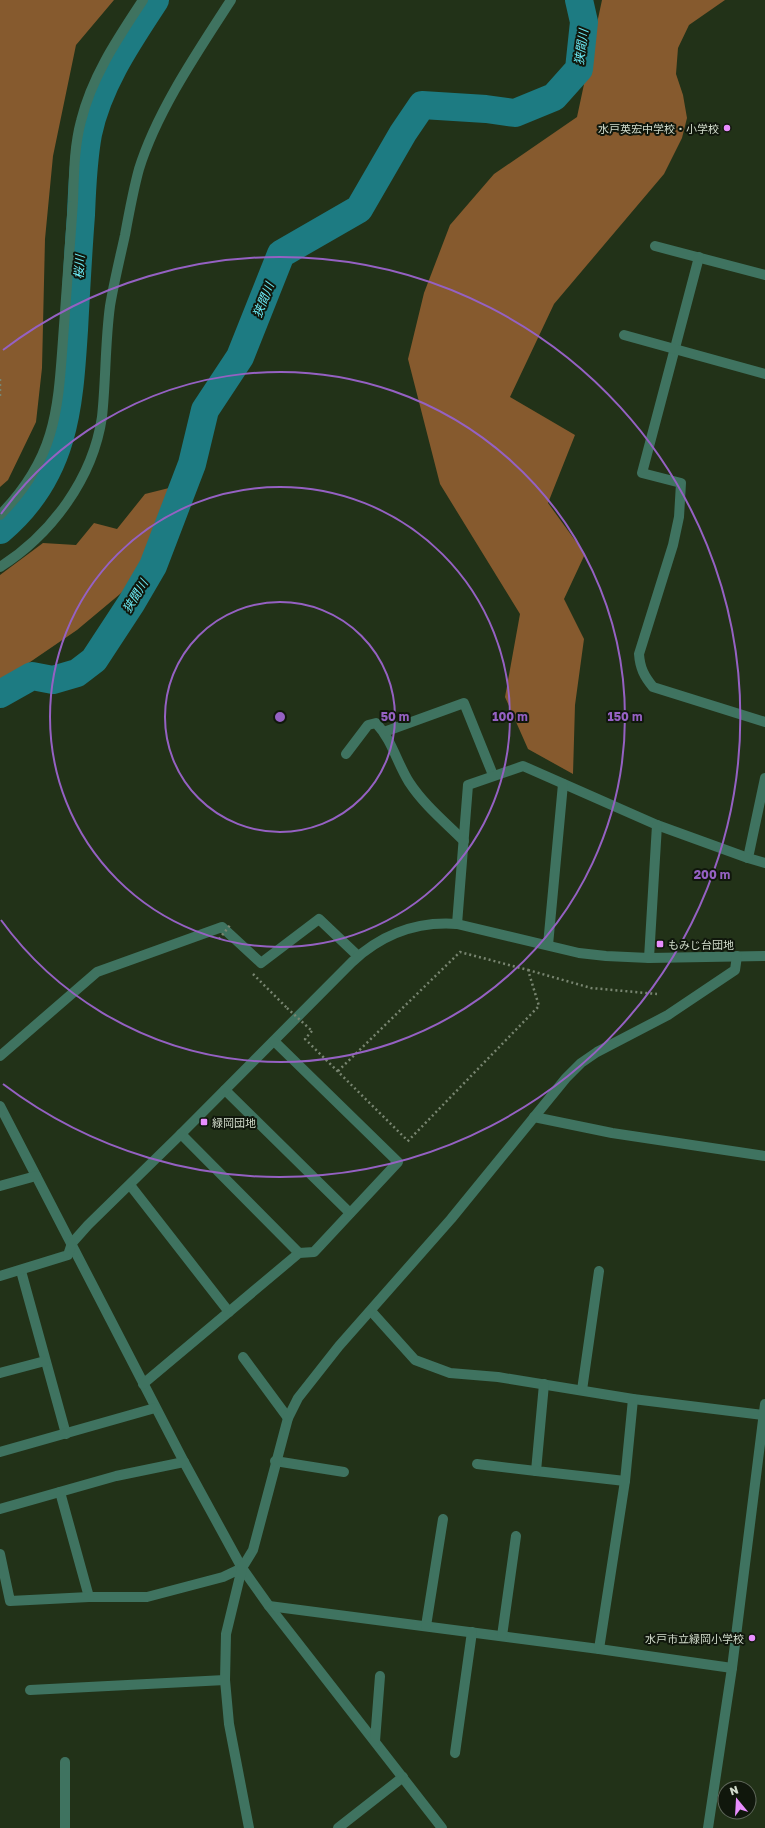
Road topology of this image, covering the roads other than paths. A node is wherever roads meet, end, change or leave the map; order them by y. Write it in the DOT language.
graph roads {
  1 [pos="143,0"];
  2 [pos="231,0"];
  3 [pos="655,246"];
  4 [pos="699,257"];
  5 [pos="765,275"];
  6 [pos="624,334"];
  7 [pos="675,350"];
  8 [pos="765,374"];
  9 [pos="0,515"];
  10 [pos="0,567"];
  11 [pos="765,722"];
  12 [pos="384,732"];
  13 [pos="346,754"];
  14 [pos="493,775"];
  15 [pos="765,778"];
  16 [pos="563,784"];
  17 [pos="657,825"];
  18 [pos="464,841"];
  19 [pos="748,858"];
  20 [pos="765,863"];
  21 [pos="457,924"];
  22 [pos="548,946"];
  23 [pos="358,956"];
  24 [pos="737,956"];
  25 [pos="765,956"];
  26 [pos="649,958"];
  27 [pos="274,1041"];
  28 [pos="0,1056"];
  29 [pos="225,1090"];
  30 [pos="0,1106"];
  31 [pos="534,1117"];
  32 [pos="181,1134"];
  33 [pos="765,1156"];
  34 [pos="36,1176"];
  35 [pos="130,1185"];
  36 [pos="0,1186"];
  37 [pos="350,1213"];
  38 [pos="72,1243"];
  39 [pos="299,1253"];
  40 [pos="598,1270"];
  41 [pos="20,1271"];
  42 [pos="0,1276"];
  43 [pos="371,1311"];
  44 [pos="229,1312"];
  45 [pos="243,1357"];
  46 [pos="45,1361"];
  47 [pos="0,1373"];
  48 [pos="143,1384"];
  49 [pos="544,1384"];
  50 [pos="582,1390"];
  51 [pos="633,1399"];
  52 [pos="765,1404"];
  53 [pos="155,1408"];
  54 [pos="763,1415"];
  55 [pos="288,1418"];
  56 [pos="66,1434"];
  57 [pos="0,1452"];
  58 [pos="275,1461"];
  59 [pos="184,1462"];
  60 [pos="477,1464"];
  61 [pos="536,1471"];
  62 [pos="344,1472"];
  63 [pos="625,1481"];
  64 [pos="60,1492"];
  65 [pos="0,1509"];
  66 [pos="443,1519"];
  67 [pos="516,1536"];
  68 [pos="0,1554"];
  69 [pos="242,1568"];
  70 [pos="89,1597"];
  71 [pos="269,1606"];
  72 [pos="426,1626"];
  73 [pos="472,1632"];
  74 [pos="502,1636"];
  75 [pos="599,1649"];
  76 [pos="732,1668"];
  77 [pos="380,1676"];
  78 [pos="225,1680"];
  79 [pos="30,1690"];
  80 [pos="375,1741"];
  81 [pos="455,1754"];
  82 [pos="64,1762"];
  83 [pos="403,1777"];
  84 [pos="65,1828"];
  85 [pos="249,1828"];
  86 [pos="338,1828"];
  87 [pos="442,1828"];
  88 [pos="708,1828"];
  1 -- 9 [label="street"];
  2 -- 10 [label="street"];
  3 -- 4 [label="street"];
  4 -- 5 [label="street"];
  4 -- 7 [label="street"];
  6 -- 7 [label="street"];
  7 -- 8 [label="street"];
  7 -- 11 [label="street"];
  12 -- 13 [label="street"];
  12 -- 14 [label="street"];
  12 -- 18 [label="street"];
  14 -- 16 [label="street"];
  14 -- 18 [label="street"];
  15 -- 19 [label="street"];
  16 -- 17 [label="street"];
  16 -- 22 [label="street"];
  17 -- 19 [label="street"];
  17 -- 26 [label="street"];
  18 -- 21 [label="street"];
  19 -- 20 [label="street"];
  21 -- 22 [label="street"];
  21 -- 23 [label="street"];
  22 -- 26 [label="street"];
  23 -- 27 [label="street"];
  23 -- 28 [label="street"];
  24 -- 25 [label="street"];
  24 -- 26 [label="street"];
  24 -- 31 [label="street"];
  27 -- 29 [label="street"];
  27 -- 37 [label="street"];
  29 -- 32 [label="street"];
  29 -- 37 [label="street"];
  30 -- 34 [label="street"];
  31 -- 33 [label="street"];
  31 -- 43 [label="street"];
  32 -- 35 [label="street"];
  32 -- 39 [label="street"];
  34 -- 36 [label="street"];
  34 -- 38 [label="street"];
  35 -- 38 [label="street"];
  35 -- 44 [label="street"];
  37 -- 39 [label="street"];
  38 -- 41 [label="street"];
  38 -- 48 [label="street"];
  39 -- 44 [label="street"];
  40 -- 50 [label="street"];
  41 -- 42 [label="street"];
  41 -- 46 [label="street"];
  43 -- 49 [label="street"];
  43 -- 55 [label="street"];
  44 -- 48 [label="street"];
  45 -- 55 [label="street"];
  46 -- 47 [label="street"];
  46 -- 56 [label="street"];
  48 -- 53 [label="street"];
  49 -- 50 [label="street"];
  49 -- 61 [label="street"];
  50 -- 51 [label="street"];
  51 -- 54 [label="street"];
  51 -- 63 [label="street"];
  52 -- 54 [label="street"];
  53 -- 56 [label="street"];
  53 -- 59 [label="street"];
  54 -- 76 [label="street"];
  55 -- 58 [label="street"];
  56 -- 57 [label="street"];
  58 -- 62 [label="street"];
  58 -- 69 [label="street"];
  59 -- 64 [label="street"];
  59 -- 69 [label="street"];
  60 -- 61 [label="street"];
  61 -- 63 [label="street"];
  63 -- 75 [label="street"];
  64 -- 65 [label="street"];
  64 -- 70 [label="street"];
  66 -- 72 [label="street"];
  67 -- 74 [label="street"];
  68 -- 70 [label="street"];
  69 -- 70 [label="street"];
  69 -- 71 [label="street"];
  69 -- 78 [label="street"];
  71 -- 72 [label="street"];
  71 -- 80 [label="street"];
  72 -- 73 [label="street"];
  73 -- 74 [label="street"];
  73 -- 81 [label="street"];
  74 -- 75 [label="street"];
  75 -- 76 [label="street"];
  76 -- 88 [label="street"];
  77 -- 80 [label="street"];
  78 -- 79 [label="street"];
  78 -- 85 [label="street"];
  80 -- 83 [label="street"];
  82 -- 84 [label="street"];
  83 -- 86 [label="street"];
  83 -- 87 [label="street"];
}
